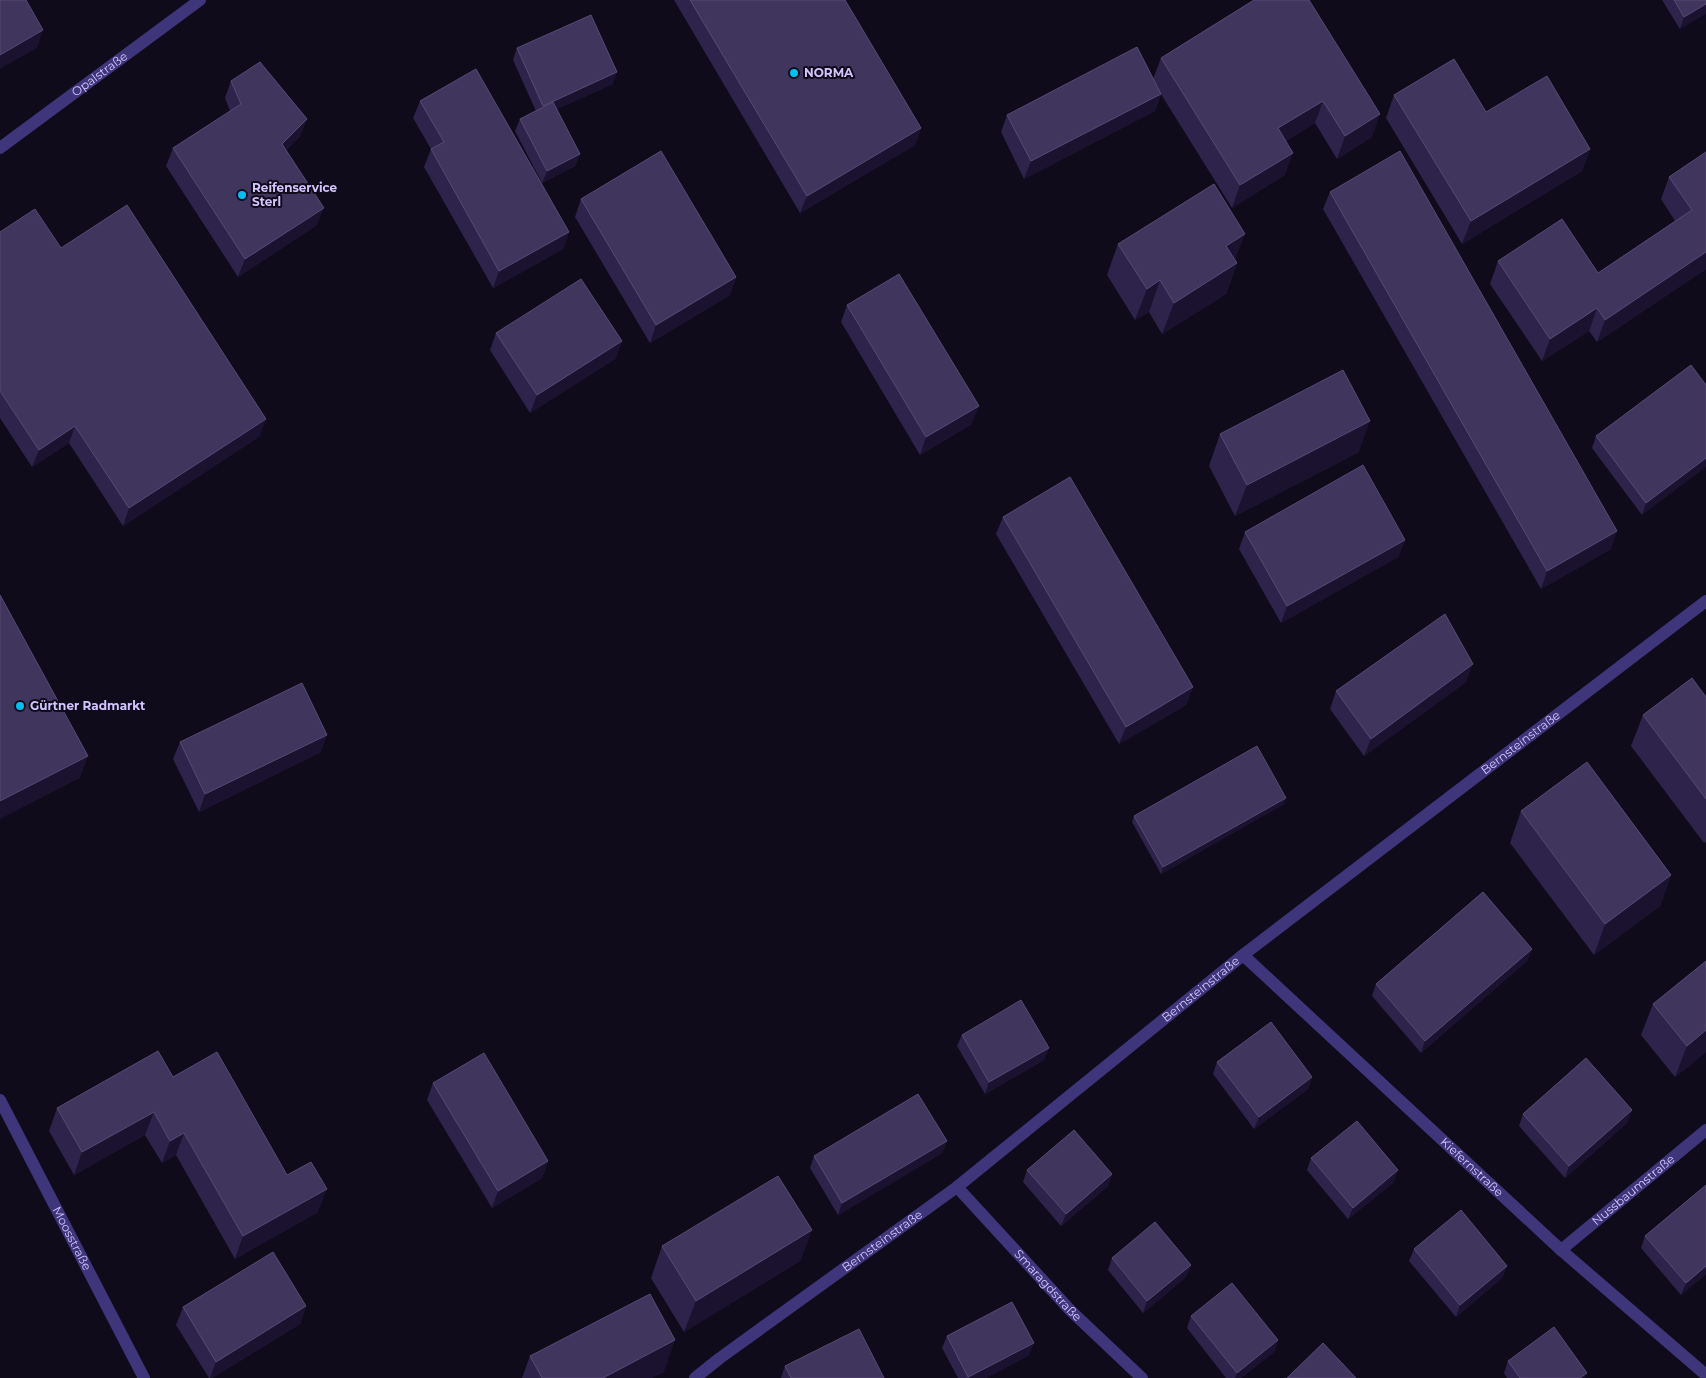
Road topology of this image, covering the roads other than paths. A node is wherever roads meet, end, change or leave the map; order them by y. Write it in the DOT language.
graph roads {
  1 [pos="200,0"];
  2 [pos="0,148"];
  3 [pos="1706,601"];
  4 [pos="1243,955"];
  5 [pos="0,1100"];
  6 [pos="1706,1130"];
  7 [pos="957,1187"];
  8 [pos="1561,1250"];
  9 [pos="1706,1375"];
  10 [pos="144,1378"];
  11 [pos="695,1378"];
  12 [pos="1142,1378"];
  1 -- 2 [label="street, Opalstraße"];
  3 -- 4 [label="street, Bernsteinstraße"];
  4 -- 7 [label="street, Bernsteinstraße"];
  4 -- 8 [label="street, Kiefernstraße"];
  5 -- 10 [label="street, Moosstraße"];
  6 -- 8 [label="street, Nussbaumstraße"];
  7 -- 11 [label="street, Bernsteinstraße"];
  7 -- 12 [label="street, Smaragdstraße"];
  8 -- 9 [label="street, Kiefernstraße"];
}
